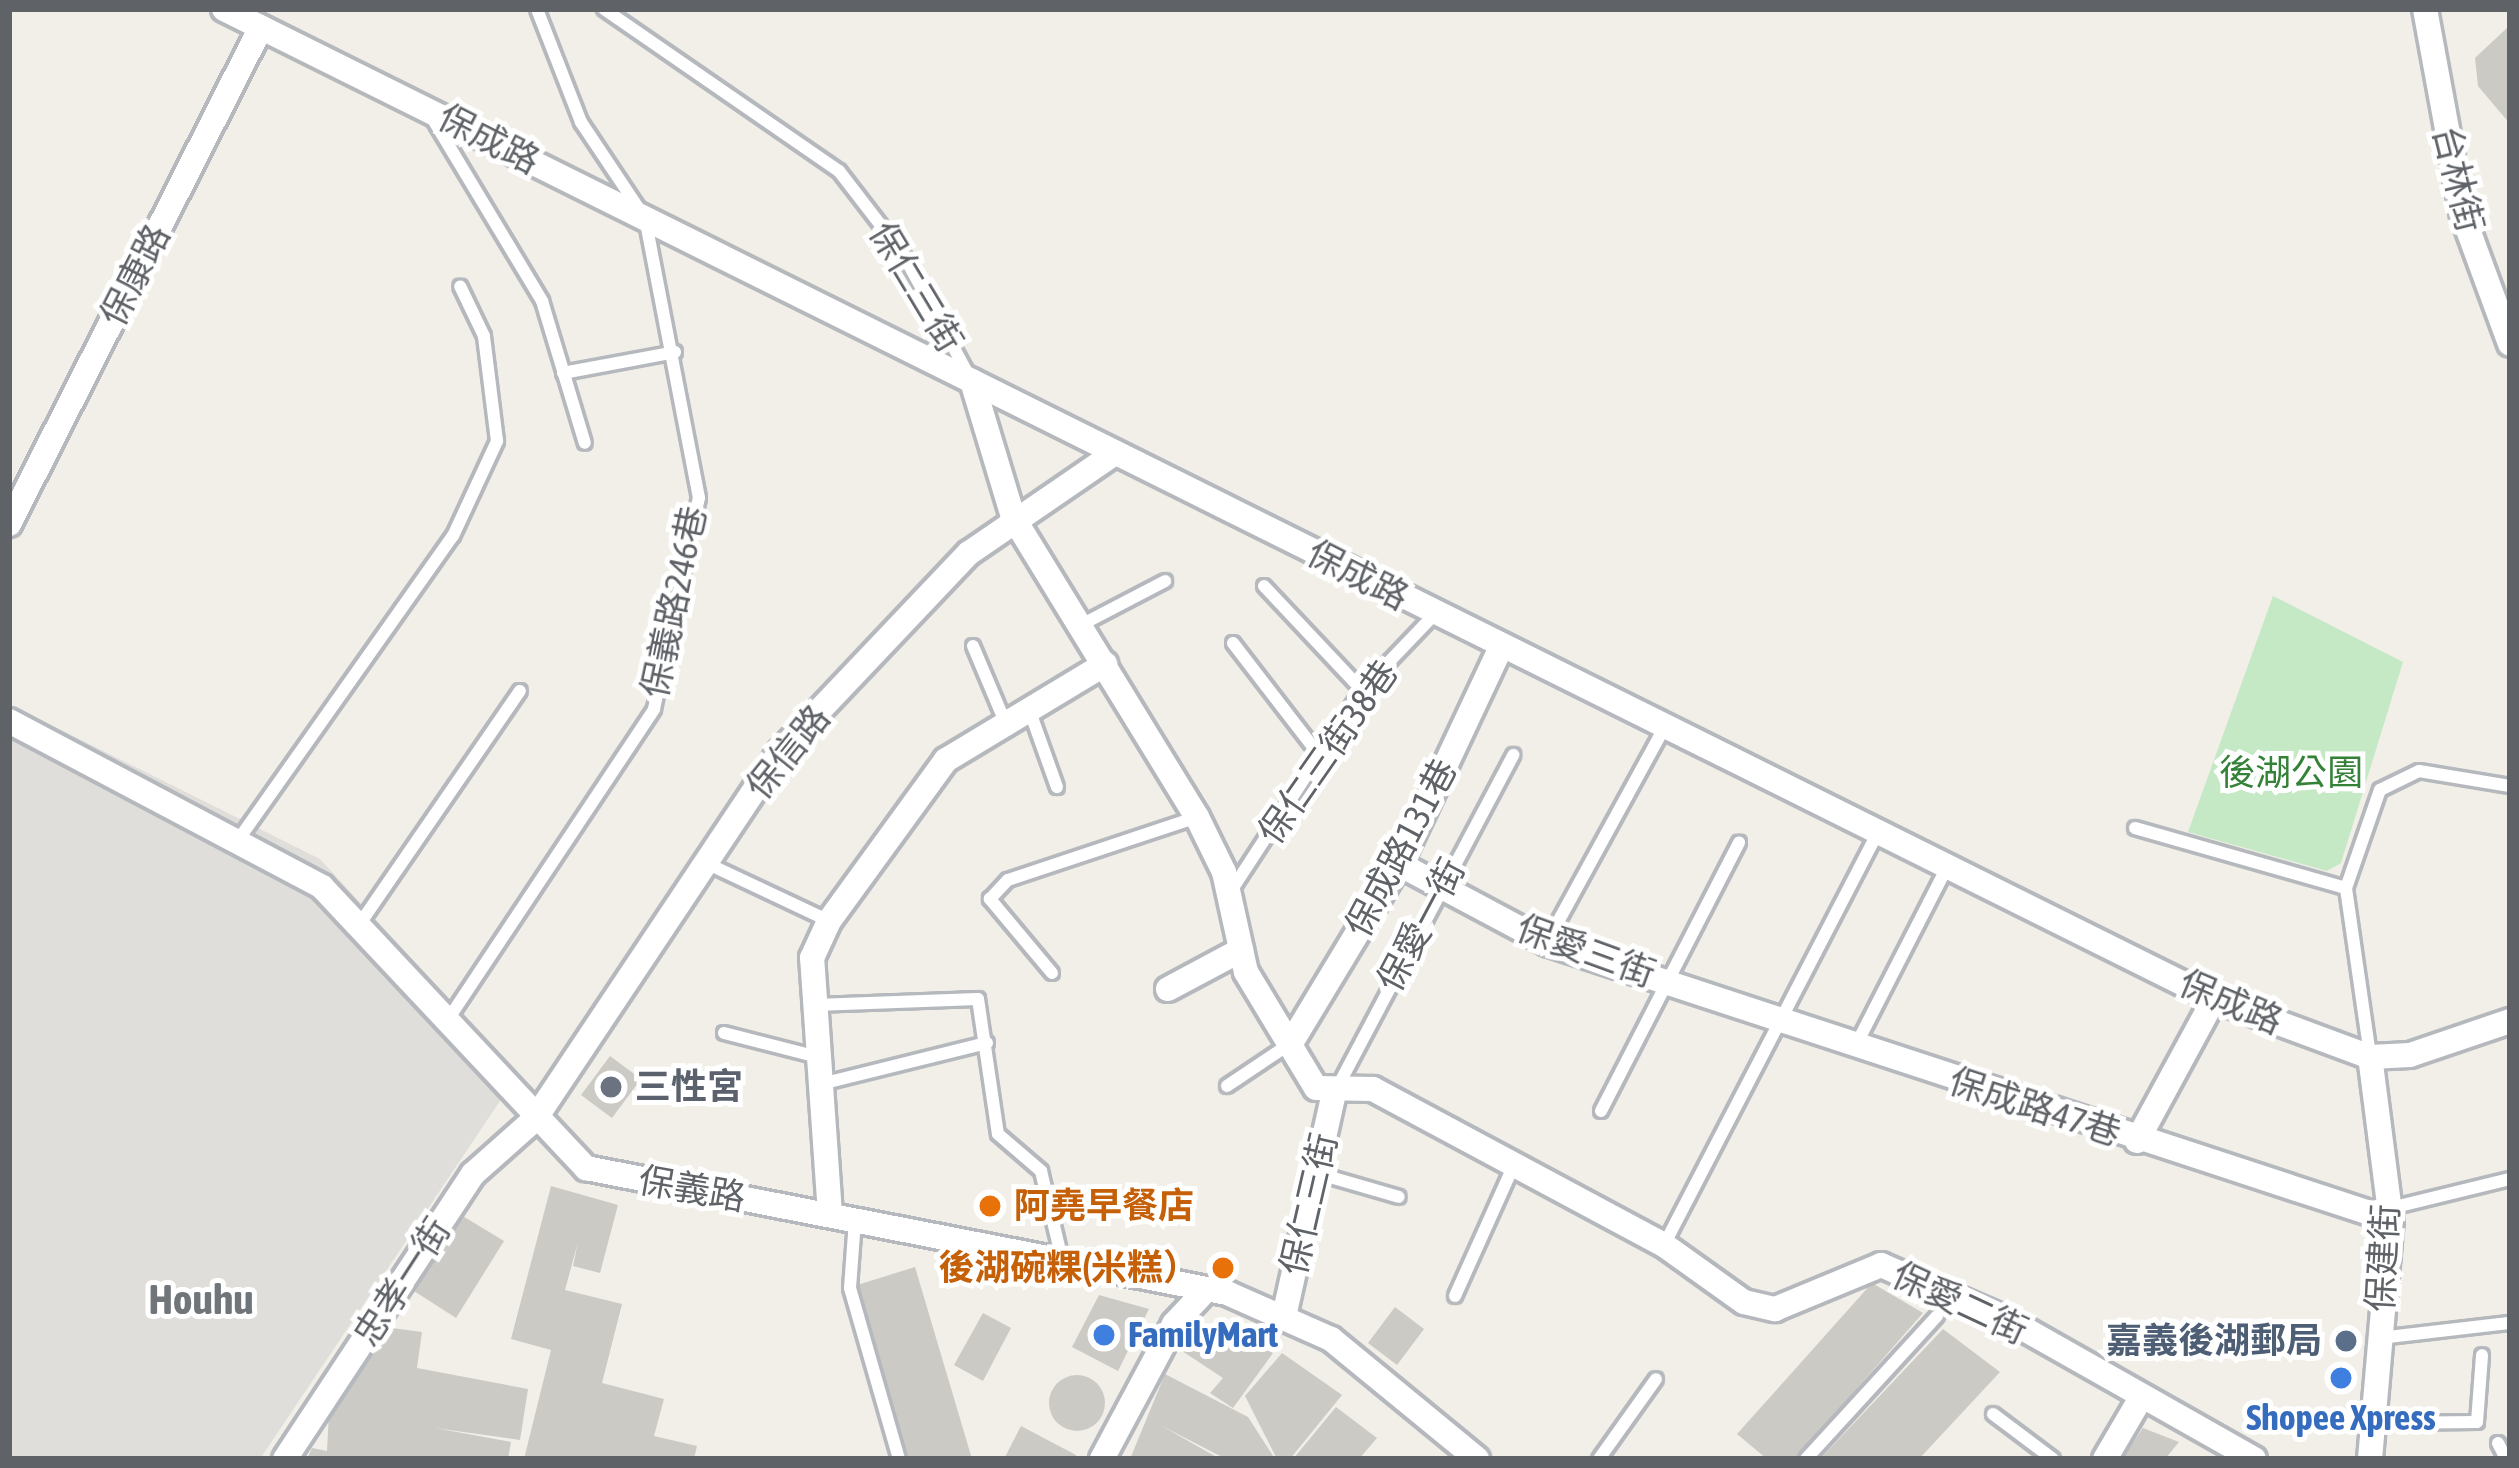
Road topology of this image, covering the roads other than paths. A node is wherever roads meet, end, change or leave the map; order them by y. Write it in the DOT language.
graph roads {
  1 [pos="224,9"];
  2 [pos="537,9"];
  3 [pos="604,9"];
  4 [pos="2425,9"];
  5 [pos="266,18"];
  6 [pos="424,106"];
  7 [pos="645,218"];
  8 [pos="460,286"];
  9 [pos="2510,344"];
  10 [pos="676,352"];
  11 [pos="563,373"];
  12 [pos="972,381"];
  13 [pos="585,443"];
  14 [pos="1115,453"];
  15 [pos="1012,517"];
  16 [pos="9,524"];
  17 [pos="1165,581"];
  18 [pos="1264,586"];
  19 [pos="1435,614"];
  20 [pos="1081,625"];
  21 [pos="1233,643"];
  22 [pos="973,646"];
  23 [pos="1501,647"];
  24 [pos="1105,664"];
  25 [pos="1363,690"];
  26 [pos="520,691"];
  27 [pos="1029,710"];
  28 [pos="9,721"];
  29 [pos="1006,724"];
  30 [pos="1664,728"];
  31 [pos="1320,755"];
  32 [pos="1513,755"];
  33 [pos="1057,787"];
  34 [pos="2510,787"];
  35 [pos="1197,817"];
  36 [pos="2135,828"];
  37 [pos="1878,833"];
  38 [pos="241,836"];
  39 [pos="1739,842"];
  40 [pos="706,863"];
  41 [pos="1399,864"];
  42 [pos="1947,867"];
  43 [pos="1440,886"];
  44 [pos="2346,888"];
  45 [pos="1229,895"];
  46 [pos="829,921"];
  47 [pos="358,926"];
  48 [pos="1546,943"];
  49 [pos="1241,950"];
  50 [pos="1052,973"];
  51 [pos="1664,980"];
  52 [pos="1168,989"];
  53 [pos="2214,999"];
  54 [pos="814,1006"];
  55 [pos="1781,1019"];
  56 [pos="2510,1021"];
  57 [pos="447,1022"];
  58 [pos="724,1034"];
  59 [pos="987,1043"];
  60 [pos="1291,1043"];
  61 [pos="1856,1046"];
  62 [pos="818,1057"];
  63 [pos="2370,1057"];
  64 [pos="821,1084"];
  65 [pos="1227,1086"];
  66 [pos="1333,1097"];
  67 [pos="1600,1111"];
  68 [pos="536,1119"];
  69 [pos="2138,1141"];
  70 [pos="1512,1168"];
  71 [pos="1316,1173"];
  72 [pos="2510,1179"];
  73 [pos="1399,1197"];
  74 [pos="2390,1214"];
  75 [pos="843,1217"];
  76 [pos="1664,1245"];
  77 [pos="1063,1261"];
  78 [pos="1204,1292"];
  79 [pos="1455,1296"];
  80 [pos="1285,1312"];
  81 [pos="1937,1316"];
  82 [pos="2510,1323"];
  83 [pos="2379,1338"];
  84 [pos="2482,1355"];
  85 [pos="1656,1378"];
  86 [pos="2140,1401"];
  87 [pos="1993,1414"];
  88 [pos="2381,1424"];
  89 [pos="2498,1443"];
  90 [pos="285,1459"];
  91 [pos="899,1459"];
  92 [pos="1102,1459"];
  93 [pos="1477,1459"];
  94 [pos="1599,1459"];
  95 [pos="1806,1459"];
  96 [pos="2053,1459"];
  97 [pos="2105,1459"];
  98 [pos="2254,1459"];
  99 [pos="2370,1459"];
  100 [pos="2506,1459"];
  1 -- 5 [label="street, 保成路"];
  2 -- 7 [label="lane, 保義路246巷"];
  3 -- 12 [label="lane, 保仁三街"];
  4 -- 9 [label="street, 台林街"];
  5 -- 6 [label="street, 保成路"];
  5 -- 16 [label="street, 保康路"];
  6 -- 7 [label="street, 保成路"];
  6 -- 11 [label="lane"];
  7 -- 10 [label="lane, 保義路246巷"];
  7 -- 12 [label="street, 保成路"];
  8 -- 38 [label="lane"];
  10 -- 11 [label="lane"];
  10 -- 57 [label="lane, 保義路246巷"];
  11 -- 13 [label="lane"];
  12 -- 14 [label="street, 保成路"];
  12 -- 15 [label="street, 保仁三街"];
  14 -- 15 [label="street, 保信路"];
  14 -- 19 [label="street, 保成路"];
  15 -- 20 [label="street, 保仁三街"];
  15 -- 40 [label="street, 保信路"];
  17 -- 20 [label="lane"];
  18 -- 25 [label="lane"];
  19 -- 23 [label="street, 保成路"];
  19 -- 25 [label="lane, 保仁三街38巷"];
  20 -- 24 [label="street, 保仁三街"];
  21 -- 31 [label="lane"];
  22 -- 29 [label="lane"];
  23 -- 30 [label="street, 保成路"];
  23 -- 41 [label="street, 保成路131巷"];
  24 -- 27 [label="street"];
  24 -- 35 [label="street, 保仁三街"];
  25 -- 31 [label="lane, 保仁三街38巷"];
  26 -- 47 [label="lane"];
  27 -- 29 [label="street"];
  27 -- 33 [label="lane"];
  28 -- 38 [label="street, 保義路"];
  29 -- 46 [label="street"];
  30 -- 37 [label="street, 保成路"];
  30 -- 48 [label="lane"];
  31 -- 45 [label="lane, 保仁三街38巷"];
  32 -- 43 [label="lane, 保愛一街"];
  34 -- 44 [label="lane"];
  35 -- 45 [label="street, 保仁三街"];
  35 -- 50 [label="lane"];
  36 -- 44 [label="lane"];
  37 -- 42 [label="street, 保成路"];
  37 -- 55 [label="lane"];
  38 -- 47 [label="street, 保義路"];
  39 -- 51 [label="lane"];
  40 -- 46 [label="lane"];
  40 -- 68 [label="street, 保信路"];
  41 -- 43 [label="street, 保愛三街"];
  41 -- 60 [label="street, 保成路131巷"];
  42 -- 53 [label="street, 保成路"];
  42 -- 61 [label="lane"];
  43 -- 48 [label="street, 保愛三街"];
  43 -- 66 [label="lane, 保愛一街"];
  44 -- 63 [label="lane"];
  45 -- 49 [label="street, 保仁三街"];
  46 -- 54 [label="street"];
  47 -- 57 [label="street, 保義路"];
  48 -- 51 [label="street, 保愛三街"];
  49 -- 52 [label="street"];
  49 -- 60 [label="street, 保仁三街"];
  51 -- 55 [label="street, 保愛三街"];
  51 -- 67 [label="lane"];
  53 -- 63 [label="street, 保成路"];
  53 -- 69 [label="street, 保成路47巷"];
  54 -- 59 [label="lane"];
  54 -- 62 [label="street"];
  55 -- 61 [label="street, 保成路47巷"];
  55 -- 76 [label="lane"];
  56 -- 63 [label="street, 保成路"];
  57 -- 68 [label="street, 保義路"];
  58 -- 62 [label="lane"];
  59 -- 64 [label="lane"];
  59 -- 77 [label="lane"];
  60 -- 65 [label="lane"];
  60 -- 66 [label="street"];
  61 -- 69 [label="street, 保成路47巷"];
  62 -- 64 [label="street"];
  63 -- 74 [label="street, 保建街"];
  64 -- 75 [label="street"];
  66 -- 70 [label="street, 保愛二街"];
  66 -- 71 [label="street, 保仁三街"];
  68 -- 75 [label="street, 保義路"];
  68 -- 90 [label="street, 忠孝一街"];
  69 -- 74 [label="street"];
  70 -- 76 [label="street, 保愛二街"];
  70 -- 79 [label="lane"];
  71 -- 73 [label="lane"];
  71 -- 80 [label="street, 保仁三街"];
  72 -- 74 [label="lane"];
  74 -- 83 [label="street, 保建街"];
  75 -- 77 [label="street, 保義路"];
  75 -- 91 [label="lane"];
  76 -- 86 [label="street, 保愛二街"];
  77 -- 78 [label="street, 保義路"];
  78 -- 80 [label="street, 保義路"];
  78 -- 92 [label="street"];
  80 -- 93 [label="street, 保義路"];
  81 -- 95 [label="lane"];
  82 -- 83 [label="lane"];
  83 -- 88 [label="street, 保建街"];
  84 -- 88 [label="lane"];
  85 -- 94 [label="lane"];
  86 -- 97 [label="street"];
  86 -- 98 [label="street, 保愛二街"];
  87 -- 96 [label="lane"];
  88 -- 99 [label="street, 保建街"];
  89 -- 100 [label="lane"];
}
